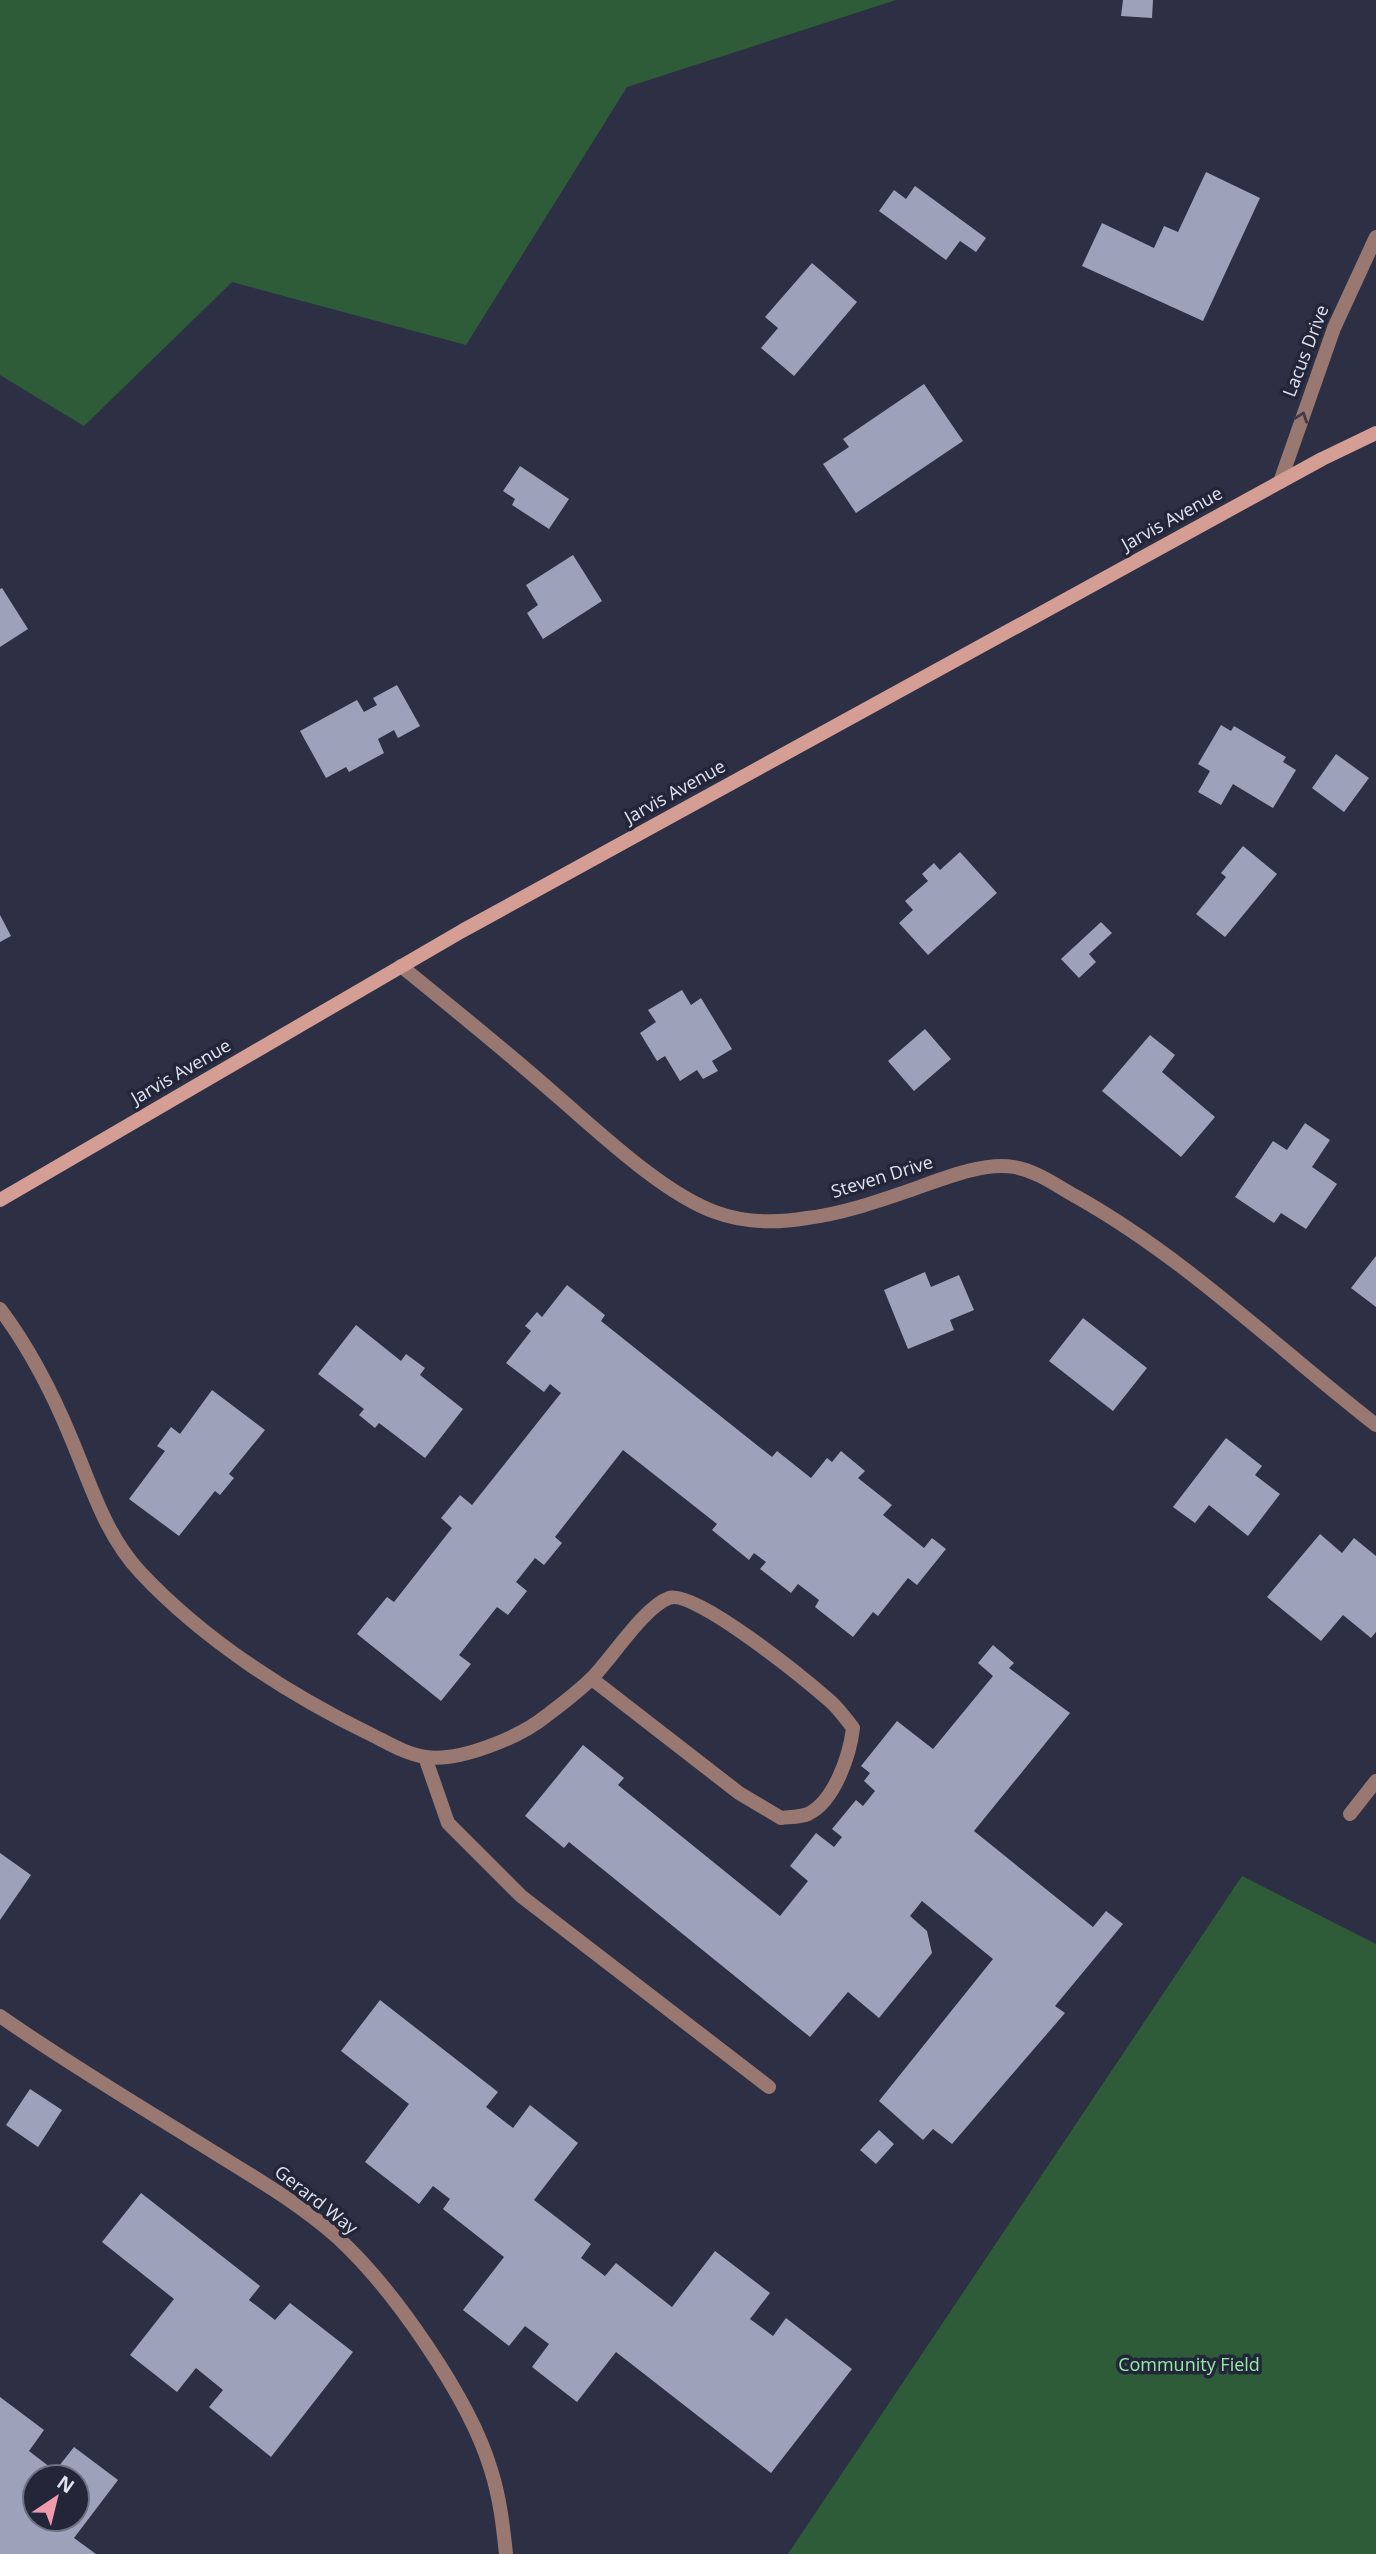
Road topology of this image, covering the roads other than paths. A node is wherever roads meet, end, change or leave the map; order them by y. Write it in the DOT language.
graph roads {
  1 [pos="1376,237"];
  2 [pos="1376,433"];
  3 [pos="1280,482"];
  4 [pos="401,966"];
  5 [pos="0,1200"];
  6 [pos="0,1309"];
  7 [pos="1376,1425"];
  8 [pos="592,1679"];
  9 [pos="425,1758"];
  10 [pos="1376,1781"];
  11 [pos="1350,1814"];
  12 [pos="0,2016"];
  13 [pos="769,2087"];
  14 [pos="506,2554"];
  3 -- 1 [label="street, Lacus Drive, one-way"];
  2 -- 3 [label="street, Jarvis Avenue"];
  3 -- 4 [label="street, Jarvis Avenue"];
  4 -- 5 [label="street, Jarvis Avenue"];
  4 -- 7 [label="street, Steven Drive"];
  6 -- 9 [label="street"];
  8 -- 8 [label="street"];
  8 -- 9 [label="street"];
  9 -- 13 [label="street"];
  10 -- 11 [label="street"];
  12 -- 14 [label="street, Gerard Way"];
}
